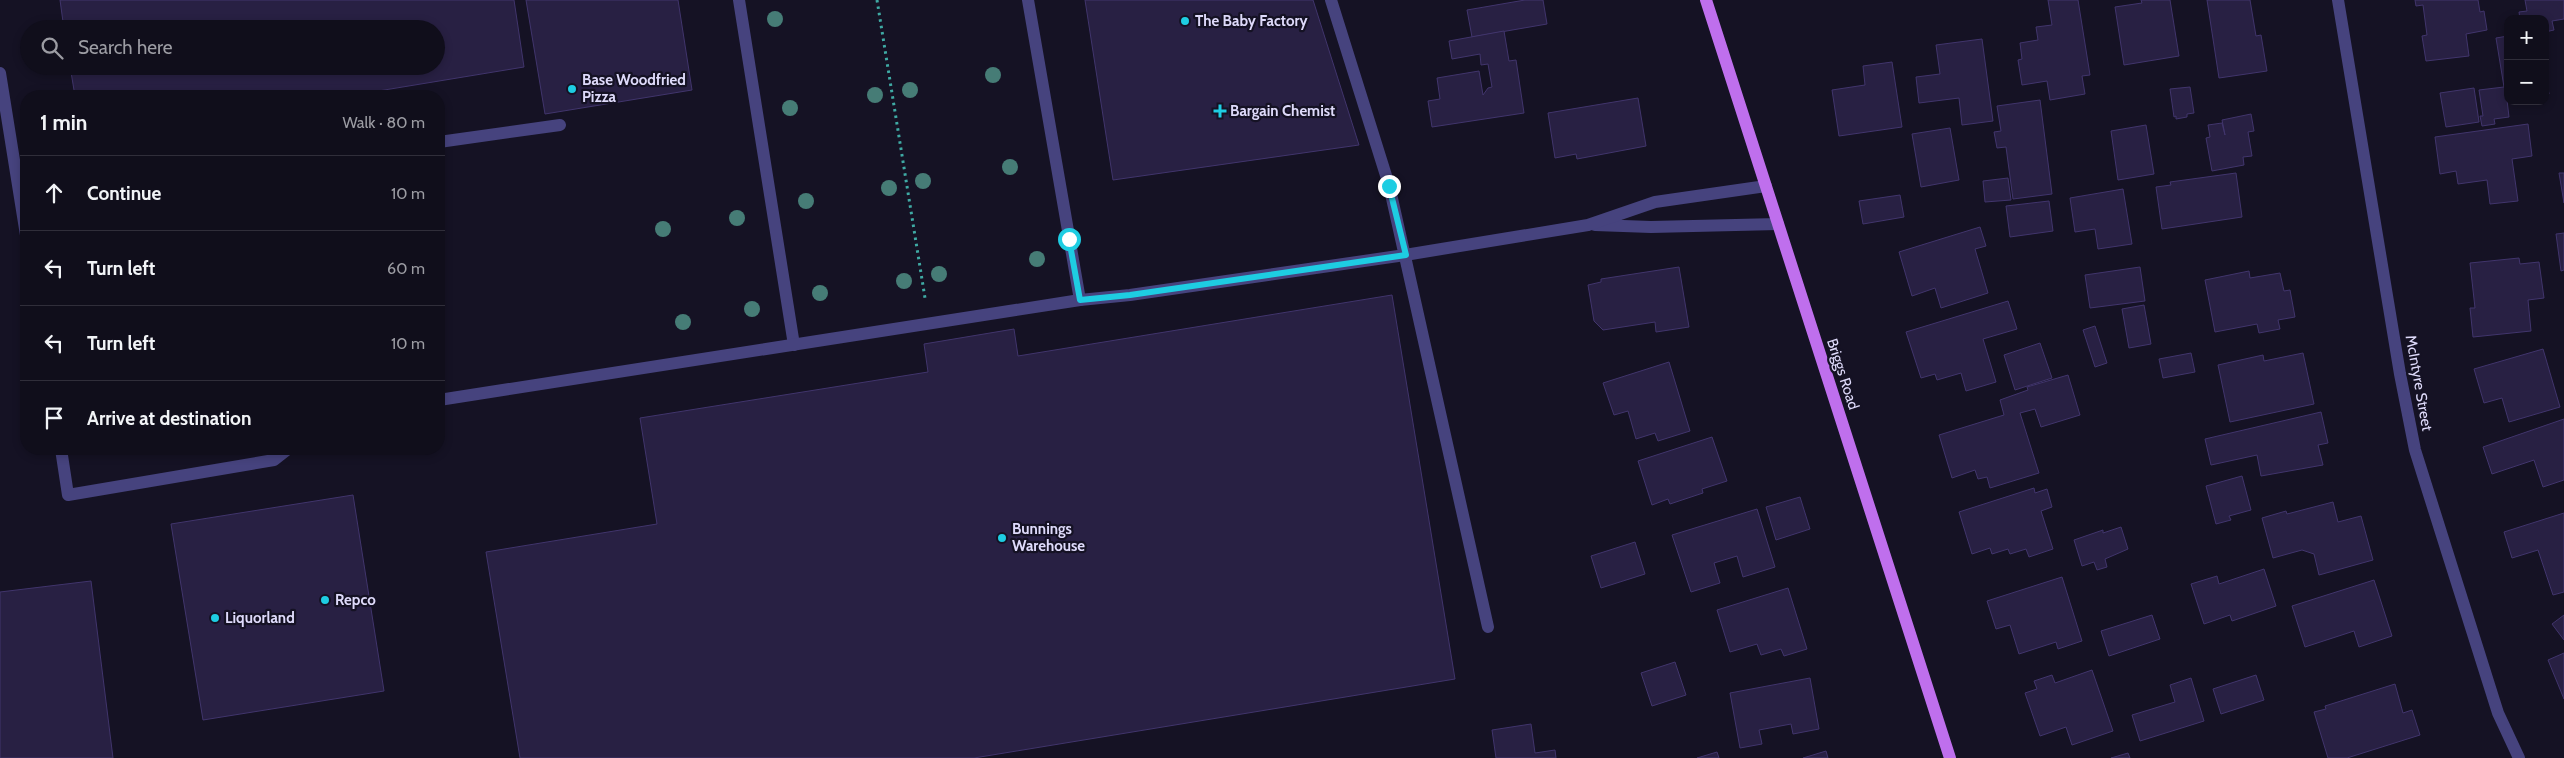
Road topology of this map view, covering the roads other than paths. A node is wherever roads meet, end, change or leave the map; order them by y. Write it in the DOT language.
graph roads {
  1 [pos="739,0"];
  2 [pos="1028,0"];
  3 [pos="1331,0"];
  4 [pos="2338,0"];
  5 [pos="1710,1"];
  6 [pos="0,73"];
  7 [pos="560,125"];
  8 [pos="445,141"];
  9 [pos="20,182"];
  10 [pos="1766,186"];
  11 [pos="1778,224"];
  12 [pos="1588,225"];
  13 [pos="1406,255"];
  14 [pos="1080,300"];
  15 [pos="794,345"];
  16 [pos="445,399"];
  17 [pos="62,455"];
  18 [pos="280,455"];
  19 [pos="1488,627"];
  20 [pos="1950,758"];
  21 [pos="2518,758"];
  1 -- 15 [label="street"];
  2 -- 14 [label="street"];
  3 -- 13 [label="street"];
  4 -- 21 [label="street, McIntyre Street"];
  5 -- 10 [label="main road, Briggs Road"];
  6 -- 9 [label="street"];
  7 -- 8 [label="street"];
  10 -- 11 [label="main road, Briggs Road"];
  10 -- 12 [label="street"];
  11 -- 12 [label="street"];
  11 -- 20 [label="main road, Briggs Road"];
  12 -- 13 [label="street"];
  13 -- 14 [label="street"];
  13 -- 19 [label="street"];
  14 -- 15 [label="street"];
  15 -- 16 [label="street"];
  17 -- 18 [label="street"];
}
